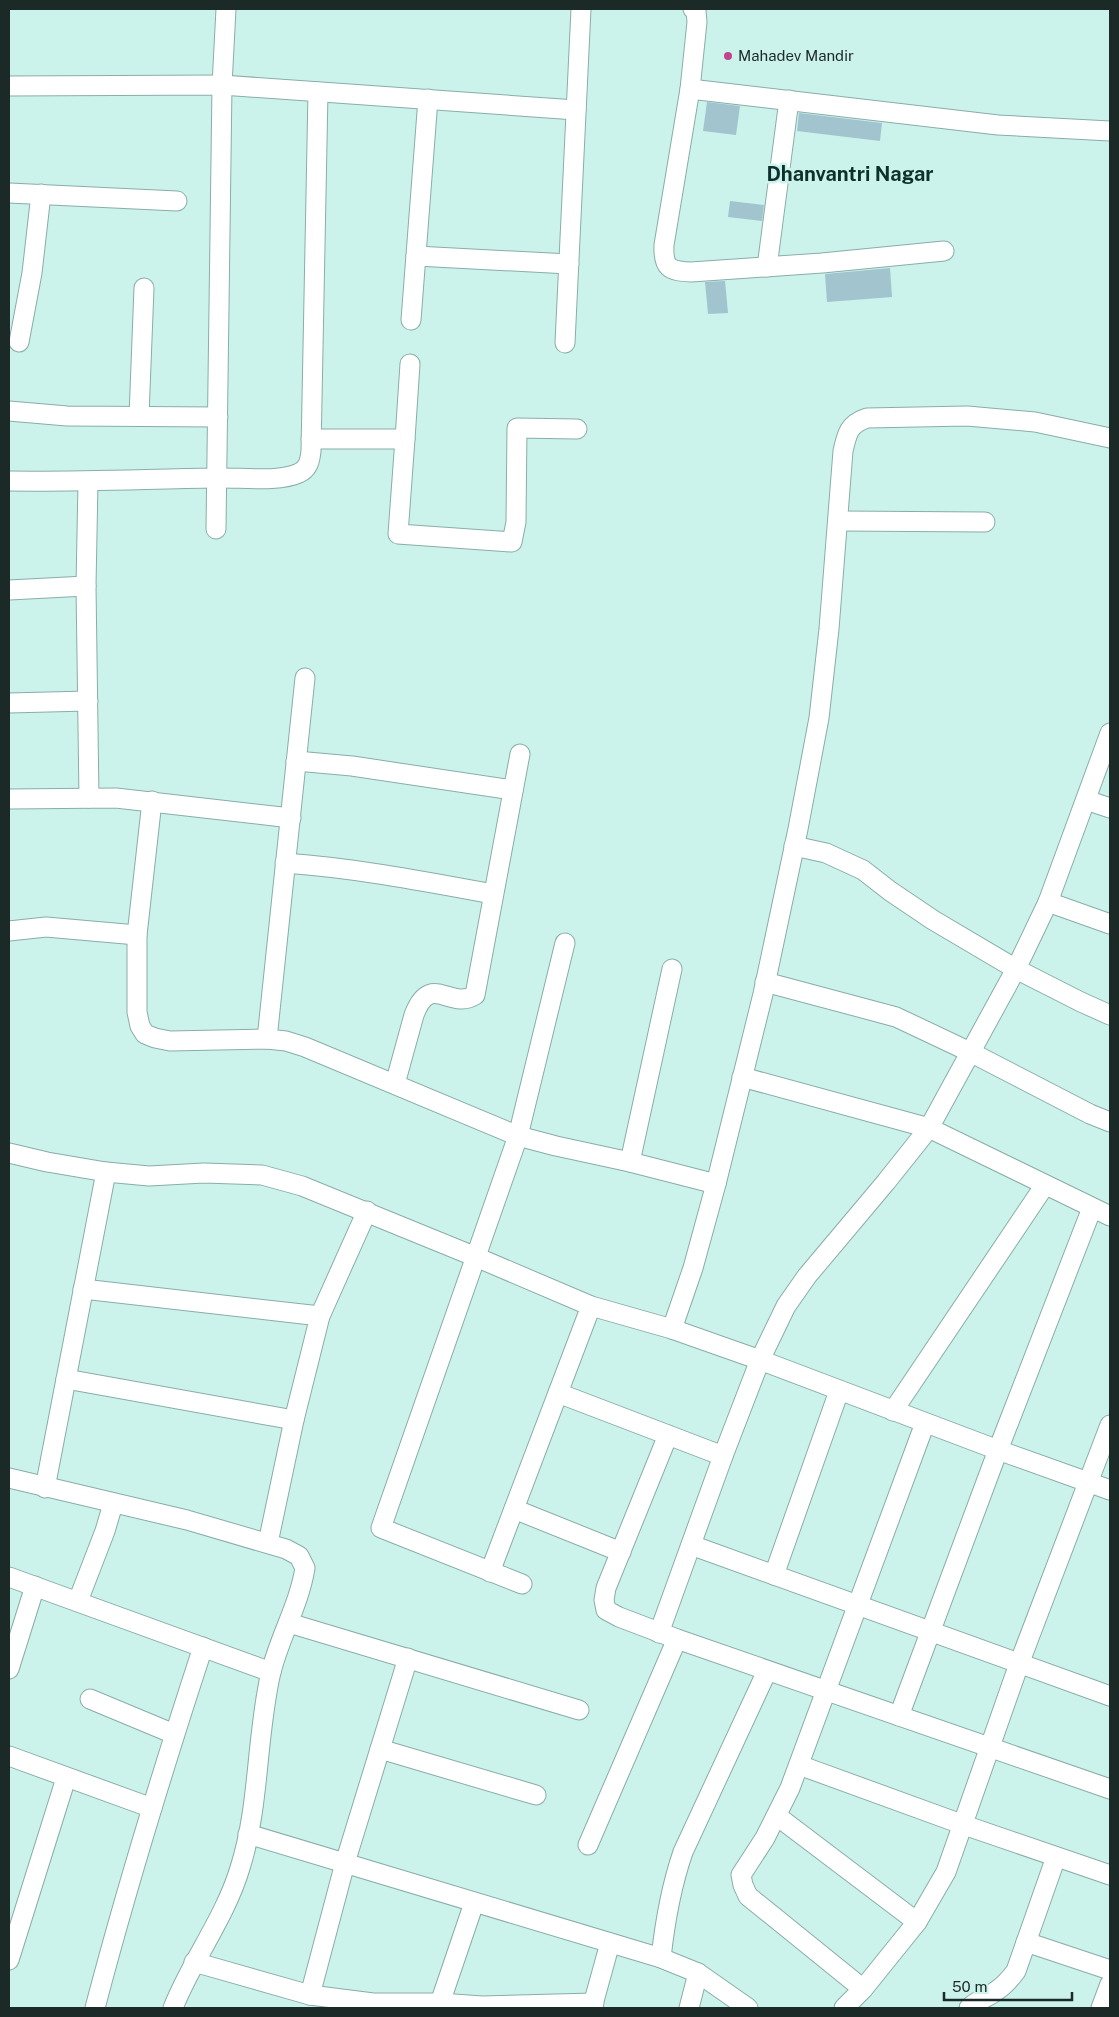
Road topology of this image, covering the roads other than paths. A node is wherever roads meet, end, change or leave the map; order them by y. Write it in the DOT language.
graph roads {
  1 [pos="226,9"];
  2 [pos="581,9"];
  3 [pos="693,9"];
  4 [pos="222,85"];
  5 [pos="9,86"];
  6 [pos="690,89"];
  7 [pos="318,92"];
  8 [pos="428,99"];
  9 [pos="789,100"];
  10 [pos="576,110"];
  11 [pos="1110,131"];
  12 [pos="9,193"];
  13 [pos="41,194"];
  14 [pos="177,201"];
  15 [pos="944,250"];
  16 [pos="416,256"];
  17 [pos="569,264"];
  18 [pos="767,267"];
  19 [pos="144,288"];
  20 [pos="412,320"];
  21 [pos="20,342"];
  22 [pos="565,343"];
  23 [pos="410,364"];
  24 [pos="9,411"];
  25 [pos="139,416"];
  26 [pos="218,417"];
  27 [pos="577,429"];
  28 [pos="1110,438"];
  29 [pos="311,439"];
  30 [pos="405,440"];
  31 [pos="217,478"];
  32 [pos="9,481"];
  33 [pos="88,482"];
  34 [pos="839,521"];
  35 [pos="985,522"];
  36 [pos="216,529"];
  37 [pos="86,586"];
  38 [pos="9,590"];
  39 [pos="305,678"];
  40 [pos="88,701"];
  41 [pos="9,703"];
  42 [pos="1110,732"];
  43 [pos="520,754"];
  44 [pos="296,761"];
  45 [pos="513,790"];
  46 [pos="9,798"];
  47 [pos="89,798"];
  48 [pos="1086,800"];
  49 [pos="152,802"];
  50 [pos="1110,808"];
  51 [pos="291,818"];
  52 [pos="794,846"];
  53 [pos="285,863"];
  54 [pos="493,894"];
  55 [pos="1048,902"];
  56 [pos="1110,924"];
  57 [pos="9,931"];
  58 [pos="137,935"];
  59 [pos="565,943"];
  60 [pos="672,969"];
  61 [pos="1016,969"];
  62 [pos="765,982"];
  63 [pos="1110,1015"];
  64 [pos="267,1039"];
  65 [pos="970,1052"];
  66 [pos="742,1077"];
  67 [pos="395,1084"];
  68 [pos="1110,1122"];
  69 [pos="929,1128"];
  70 [pos="518,1136"];
  71 [pos="9,1152"];
  72 [pos="630,1162"];
  73 [pos="106,1172"];
  74 [pos="716,1184"];
  75 [pos="1045,1185"];
  76 [pos="1092,1208"];
  77 [pos="367,1211"];
  78 [pos="1110,1216"];
  79 [pos="476,1257"];
  80 [pos="83,1289"];
  81 [pos="591,1306"];
  82 [pos="320,1316"];
  83 [pos="672,1329"];
  84 [pos="760,1360"];
  85 [pos="66,1380"];
  86 [pos="839,1391"];
  87 [pos="558,1394"];
  88 [pos="893,1411"];
  89 [pos="294,1420"];
  90 [pos="925,1423"];
  91 [pos="1110,1425"];
  92 [pos="668,1435"];
  93 [pos="998,1450"];
  94 [pos="723,1456"];
  95 [pos="9,1478"];
  96 [pos="1089,1483"];
  97 [pos="45,1488"];
  98 [pos="1110,1490"];
  99 [pos="113,1504"];
  100 [pos="514,1509"];
  101 [pos="268,1543"];
  102 [pos="691,1545"];
  103 [pos="621,1552"];
  104 [pos="490,1572"];
  105 [pos="774,1575"];
  106 [pos="9,1577"];
  107 [pos="522,1584"];
  108 [pos="35,1586"];
  109 [pos="78,1601"];
  110 [pos="858,1605"];
  111 [pos="289,1623"];
  112 [pos="930,1631"];
  113 [pos="659,1632"];
  114 [pos="677,1639"];
  115 [pos="203,1647"];
  116 [pos="408,1658"];
  117 [pos="1019,1664"];
  118 [pos="9,1669"];
  119 [pos="767,1671"];
  120 [pos="271,1672"];
  121 [pos="826,1691"];
  122 [pos="1110,1696"];
  123 [pos="90,1699"];
  124 [pos="579,1710"];
  125 [pos="899,1716"];
  126 [pos="174,1734"];
  127 [pos="990,1748"];
  128 [pos="380,1750"];
  129 [pos="9,1756"];
  130 [pos="799,1765"];
  131 [pos="66,1778"];
  132 [pos="1110,1789"];
  133 [pos="536,1795"];
  134 [pos="152,1808"];
  135 [pos="777,1816"];
  136 [pos="964,1825"];
  137 [pos="248,1834"];
  138 [pos="588,1846"];
  139 [pos="1056,1857"];
  140 [pos="345,1863"];
  141 [pos="1110,1875"];
  142 [pos="474,1903"];
  143 [pos="917,1922"];
  144 [pos="610,1942"];
  145 [pos="1026,1942"];
  146 [pos="661,1958"];
  147 [pos="9,1960"];
  148 [pos="194,1962"];
  149 [pos="1110,1970"];
  150 [pos="698,1973"];
  151 [pos="1110,1984"];
  152 [pos="862,1989"];
  153 [pos="310,1995"];
  154 [pos="440,2004"];
  155 [pos="593,2006"];
  156 [pos="95,2008"];
  157 [pos="173,2008"];
  158 [pos="689,2008"];
  159 [pos="748,2008"];
  160 [pos="844,2008"];
  161 [pos="969,2008"];
  162 [pos="1101,2008"];
  1 -- 4 [label="street"];
  2 -- 10 [label="street"];
  3 -- 6 [label="street"];
  4 -- 5 [label="street"];
  4 -- 7 [label="street"];
  4 -- 26 [label="street"];
  6 -- 9 [label="street"];
  6 -- 18 [label="street"];
  7 -- 8 [label="street"];
  7 -- 29 [label="street"];
  8 -- 10 [label="street"];
  8 -- 16 [label="street"];
  9 -- 11 [label="street"];
  9 -- 18 [label="street"];
  10 -- 17 [label="street"];
  12 -- 13 [label="street"];
  13 -- 14 [label="street"];
  13 -- 21 [label="street"];
  15 -- 18 [label="street"];
  16 -- 17 [label="street"];
  16 -- 20 [label="street"];
  17 -- 22 [label="street"];
  19 -- 25 [label="street"];
  23 -- 30 [label="street"];
  24 -- 25 [label="street"];
  25 -- 26 [label="street"];
  26 -- 31 [label="street"];
  27 -- 30 [label="street"];
  28 -- 34 [label="street"];
  29 -- 30 [label="street"];
  29 -- 31 [label="street"];
  31 -- 33 [label="street"];
  31 -- 36 [label="street"];
  32 -- 33 [label="street"];
  33 -- 37 [label="street"];
  34 -- 35 [label="street"];
  34 -- 52 [label="street"];
  37 -- 38 [label="street"];
  37 -- 40 [label="street"];
  39 -- 44 [label="street"];
  40 -- 41 [label="street"];
  40 -- 47 [label="street"];
  42 -- 48 [label="street"];
  43 -- 45 [label="street"];
  44 -- 45 [label="street"];
  44 -- 51 [label="street"];
  45 -- 54 [label="street"];
  46 -- 47 [label="street"];
  47 -- 49 [label="street"];
  48 -- 50 [label="street"];
  48 -- 55 [label="street"];
  49 -- 51 [label="street"];
  49 -- 58 [label="street"];
  51 -- 53 [label="street"];
  52 -- 61 [label="street"];
  52 -- 62 [label="street"];
  53 -- 54 [label="street"];
  53 -- 64 [label="street"];
  54 -- 67 [label="street"];
  55 -- 56 [label="street"];
  55 -- 61 [label="street"];
  57 -- 58 [label="street"];
  58 -- 64 [label="street"];
  59 -- 70 [label="street"];
  60 -- 72 [label="street"];
  61 -- 63 [label="street"];
  61 -- 65 [label="street"];
  62 -- 65 [label="street"];
  62 -- 66 [label="street"];
  64 -- 67 [label="street"];
  65 -- 68 [label="street"];
  65 -- 69 [label="street"];
  66 -- 69 [label="street"];
  66 -- 74 [label="street"];
  67 -- 70 [label="street"];
  69 -- 75 [label="street"];
  69 -- 84 [label="street"];
  70 -- 72 [label="street"];
  70 -- 79 [label="street"];
  71 -- 73 [label="street"];
  72 -- 74 [label="street"];
  73 -- 77 [label="street"];
  73 -- 80 [label="street"];
  74 -- 83 [label="street"];
  75 -- 76 [label="street"];
  75 -- 88 [label="street"];
  76 -- 78 [label="street"];
  76 -- 93 [label="street"];
  77 -- 79 [label="street"];
  77 -- 82 [label="street"];
  79 -- 81 [label="street"];
  79 -- 104 [label="street"];
  80 -- 82 [label="street"];
  80 -- 85 [label="street"];
  81 -- 83 [label="street"];
  81 -- 87 [label="street"];
  82 -- 89 [label="street"];
  83 -- 84 [label="street"];
  84 -- 86 [label="street"];
  84 -- 94 [label="street"];
  85 -- 89 [label="street"];
  85 -- 97 [label="street"];
  86 -- 88 [label="street"];
  86 -- 105 [label="street"];
  87 -- 92 [label="street"];
  87 -- 100 [label="street"];
  88 -- 90 [label="street"];
  89 -- 101 [label="street"];
  90 -- 93 [label="street"];
  90 -- 110 [label="street"];
  91 -- 96 [label="street"];
  92 -- 94 [label="street"];
  92 -- 103 [label="street"];
  93 -- 96 [label="street"];
  93 -- 112 [label="street"];
  94 -- 102 [label="street"];
  95 -- 97 [label="street"];
  96 -- 98 [label="street"];
  96 -- 117 [label="street"];
  97 -- 99 [label="street"];
  99 -- 101 [label="street"];
  99 -- 109 [label="street"];
  100 -- 103 [label="street"];
  100 -- 104 [label="street"];
  101 -- 111 [label="street"];
  102 -- 105 [label="street"];
  102 -- 113 [label="street"];
  103 -- 113 [label="street"];
  104 -- 107 [label="street"];
  105 -- 110 [label="street"];
  106 -- 108 [label="street"];
  108 -- 109 [label="street"];
  108 -- 118 [label="street"];
  109 -- 115 [label="street"];
  110 -- 112 [label="street"];
  110 -- 121 [label="street"];
  111 -- 116 [label="street"];
  111 -- 120 [label="street"];
  112 -- 117 [label="street"];
  112 -- 125 [label="street"];
  113 -- 114 [label="street"];
  114 -- 119 [label="street"];
  114 -- 138 [label="street"];
  115 -- 120 [label="street"];
  115 -- 126 [label="street"];
  116 -- 124 [label="street"];
  116 -- 128 [label="street"];
  117 -- 122 [label="street"];
  117 -- 127 [label="street"];
  119 -- 121 [label="street"];
  119 -- 146 [label="street"];
  120 -- 137 [label="street"];
  121 -- 125 [label="street"];
  121 -- 130 [label="street"];
  123 -- 126 [label="street"];
  125 -- 127 [label="street"];
  126 -- 134 [label="street"];
  127 -- 132 [label="street"];
  127 -- 136 [label="street"];
  128 -- 133 [label="street"];
  128 -- 140 [label="street"];
  129 -- 131 [label="street"];
  130 -- 135 [label="street"];
  130 -- 136 [label="street"];
  131 -- 134 [label="street"];
  131 -- 147 [label="street"];
  134 -- 156 [label="street"];
  135 -- 143 [label="street"];
  135 -- 152 [label="street"];
  136 -- 139 [label="street"];
  136 -- 143 [label="street"];
  137 -- 140 [label="street"];
  137 -- 148 [label="street"];
  139 -- 141 [label="street"];
  139 -- 145 [label="street"];
  140 -- 142 [label="street"];
  140 -- 153 [label="street"];
  142 -- 144 [label="street"];
  142 -- 154 [label="street"];
  143 -- 152 [label="street"];
  144 -- 146 [label="street"];
  144 -- 155 [label="street"];
  145 -- 149 [label="street"];
  145 -- 161 [label="street"];
  146 -- 150 [label="street"];
  148 -- 153 [label="street"];
  148 -- 157 [label="street"];
  150 -- 158 [label="street"];
  150 -- 159 [label="street"];
  151 -- 162 [label="street"];
  152 -- 160 [label="street"];
  153 -- 154 [label="street"];
  154 -- 155 [label="street"];
}
